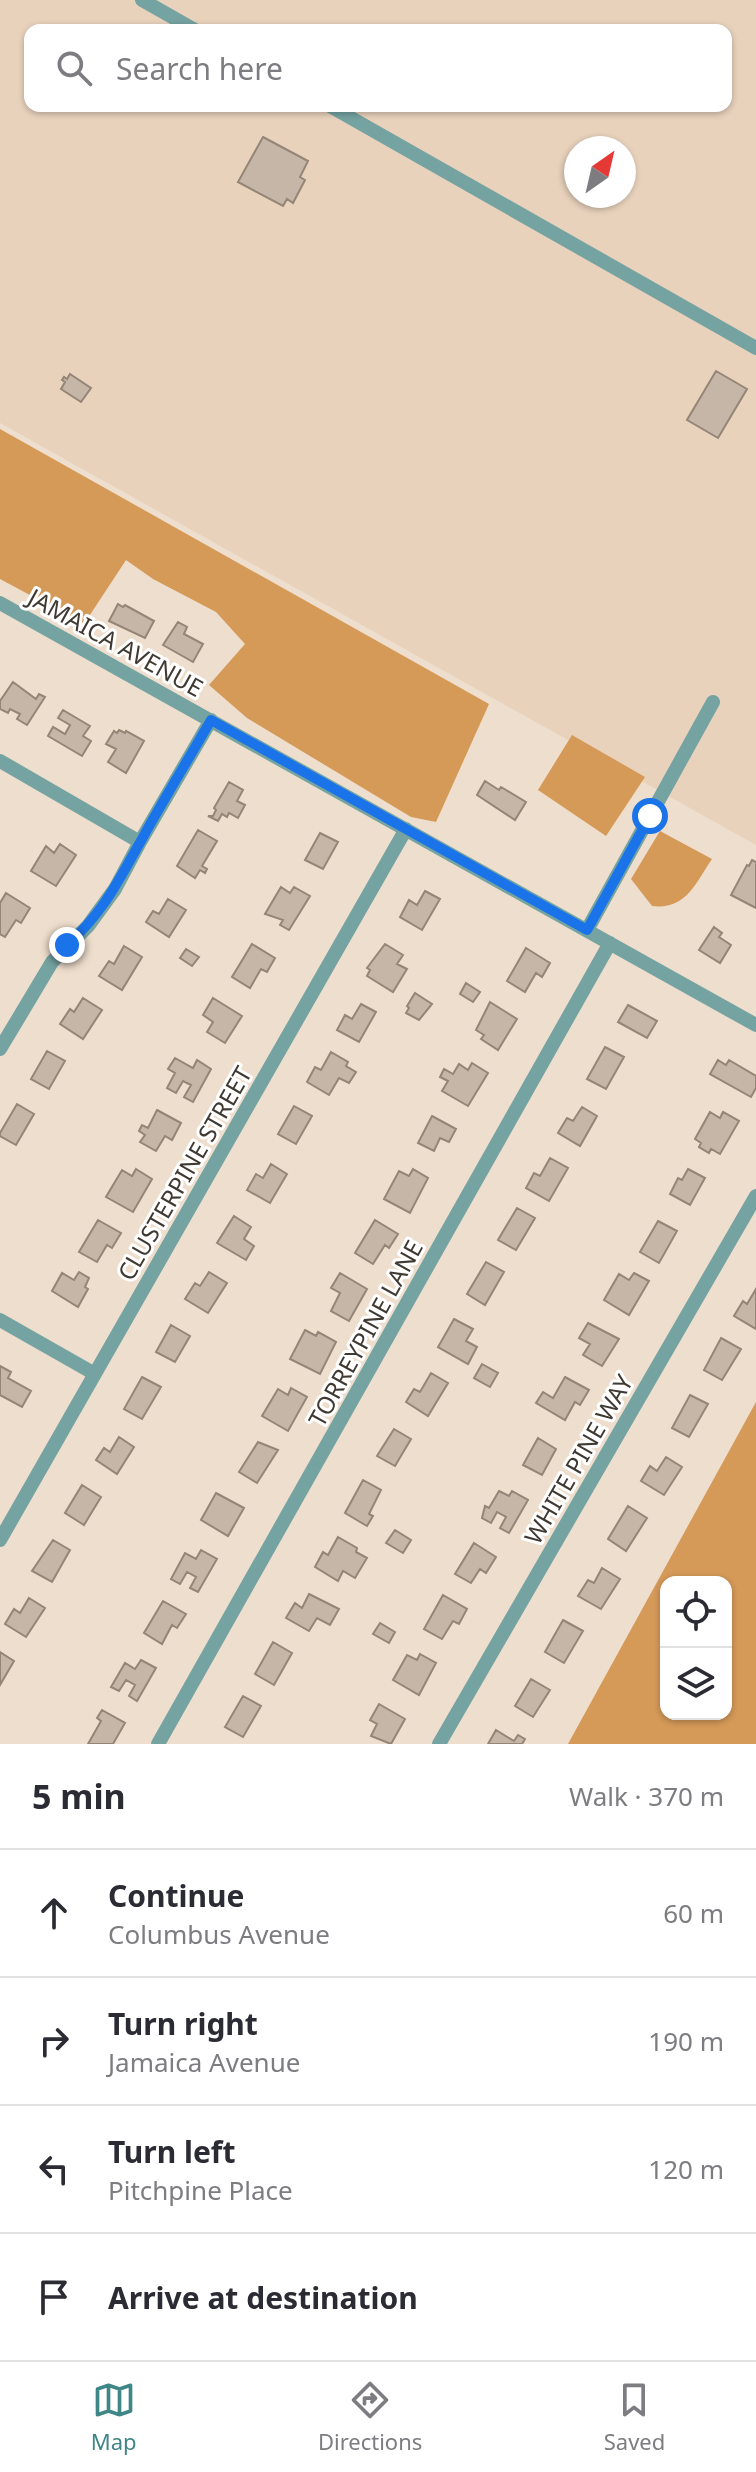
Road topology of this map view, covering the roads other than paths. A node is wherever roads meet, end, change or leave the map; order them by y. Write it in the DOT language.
graph roads {
  1 [pos="142,0"];
  2 [pos="184,24"];
  3 [pos="341,112"];
  4 [pos="756,348"];
  5 [pos="0,603"];
  6 [pos="713,702"];
  7 [pos="211,720"];
  8 [pos="0,761"];
  9 [pos="406,829"];
  10 [pos="140,842"];
  11 [pos="587,930"];
  12 [pos="610,943"];
  13 [pos="756,1025"];
  14 [pos="0,1049"];
  15 [pos="756,1196"];
  16 [pos="0,1320"];
  17 [pos="95,1374"];
  18 [pos="0,1540"];
  19 [pos="158,1744"];
  20 [pos="439,1744"];
  1 -- 2 [label="street"];
  3 -- 4 [label="street"];
  5 -- 7 [label="street, JAMAICA AVENUE"];
  6 -- 11 [label="street"];
  7 -- 9 [label="street, JAMAICA AVENUE"];
  7 -- 10 [label="street"];
  8 -- 10 [label="street"];
  9 -- 11 [label="street, JAMAICA AVENUE"];
  9 -- 17 [label="street, CLUSTERPINE STREET"];
  10 -- 14 [label="street"];
  11 -- 12 [label="street, JAMAICA AVENUE"];
  12 -- 13 [label="street, JAMAICA AVENUE"];
  12 -- 19 [label="street, TORREYPINE LANE"];
  15 -- 20 [label="street, WHITE PINE WAY"];
  16 -- 17 [label="street"];
  17 -- 18 [label="street, CLUSTERPINE STREET"];
}
